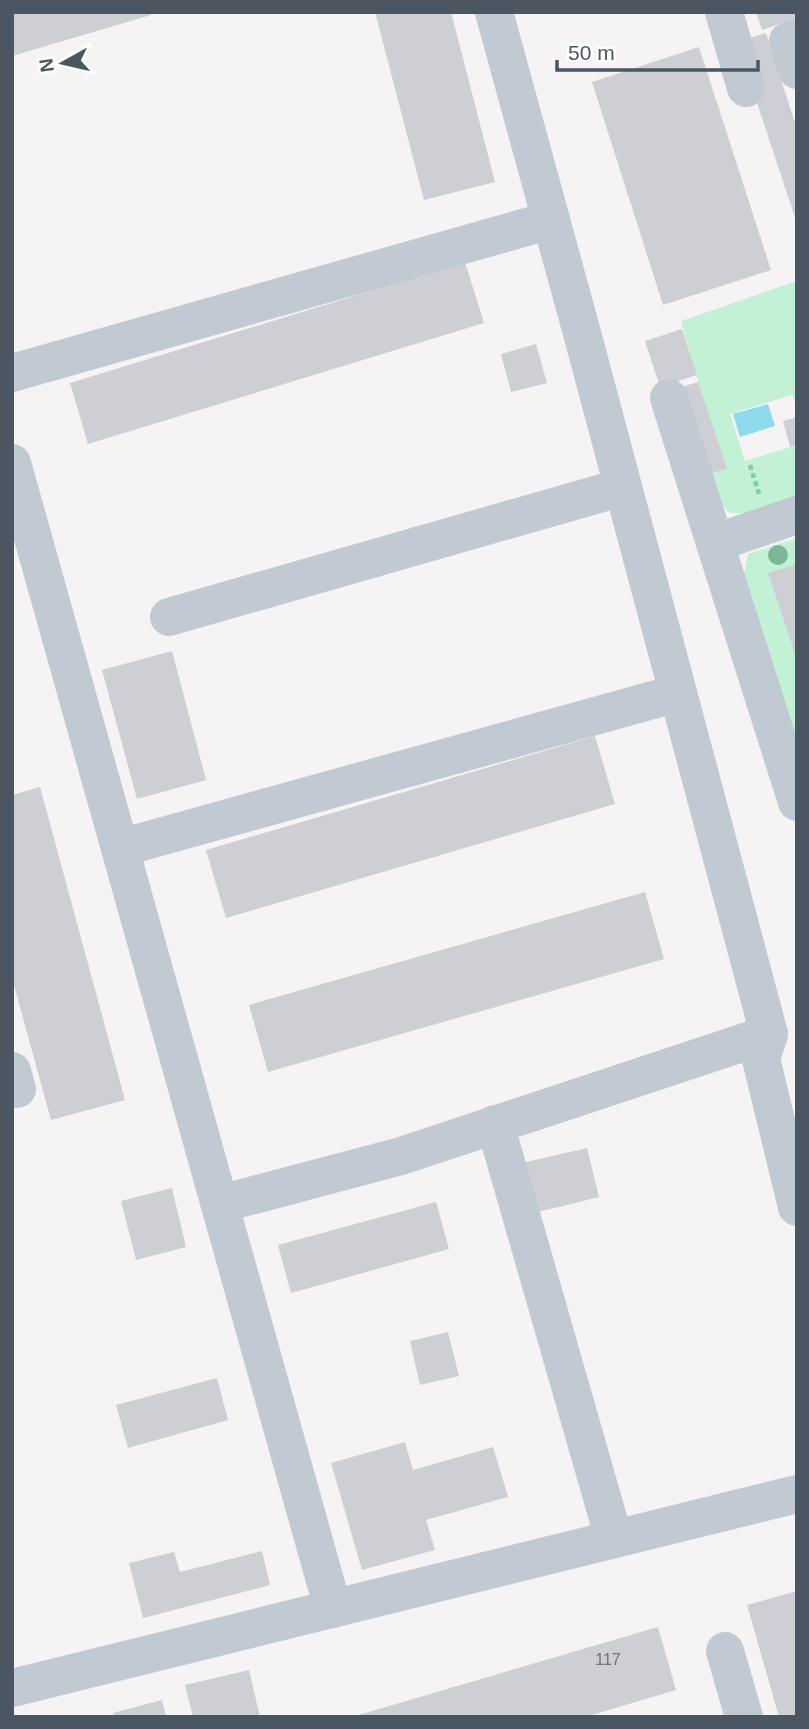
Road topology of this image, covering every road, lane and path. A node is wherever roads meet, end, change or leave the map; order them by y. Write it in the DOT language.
graph roads {
  1 [pos="494,12"];
  2 [pos="724,12"];
  3 [pos="797,38"];
  4 [pos="797,70"];
  5 [pos="746,88"];
  6 [pos="551,220"];
  7 [pos="12,373"];
  8 [pos="669,398"];
  9 [pos="12,463"];
  10 [pos="623,487"];
  11 [pos="797,516"];
  12 [pos="715,542"];
  13 [pos="169,617"];
  14 [pos="678,693"];
  15 [pos="797,802"];
  16 [pos="120,848"];
  17 [pos="776,1047"];
  18 [pos="495,1124"];
  19 [pos="220,1204"];
  20 [pos="797,1207"];
  21 [pos="797,1494"];
  22 [pos="614,1539"];
  23 [pos="333,1609"];
  24 [pos="725,1651"];
  25 [pos="12,1688"];
  26 [pos="744,1717"];
  1 -- 6 [label="lane"];
  2 -- 5 [label="lane"];
  3 -- 4 [label="lane"];
  6 -- 7 [label="lane"];
  6 -- 10 [label="lane"];
  8 -- 12 [label="lane"];
  9 -- 16 [label="lane"];
  10 -- 13 [label="lane"];
  10 -- 14 [label="lane"];
  11 -- 12 [label="lane"];
  12 -- 15 [label="lane"];
  14 -- 16 [label="lane"];
  14 -- 17 [label="lane"];
  16 -- 19 [label="lane"];
  17 -- 18 [label="lane"];
  17 -- 20 [label="lane"];
  18 -- 19 [label="lane"];
  18 -- 22 [label="lane"];
  19 -- 23 [label="lane"];
  21 -- 22 [label="lane"];
  22 -- 23 [label="lane"];
  23 -- 25 [label="lane"];
  24 -- 26 [label="lane"];
}
